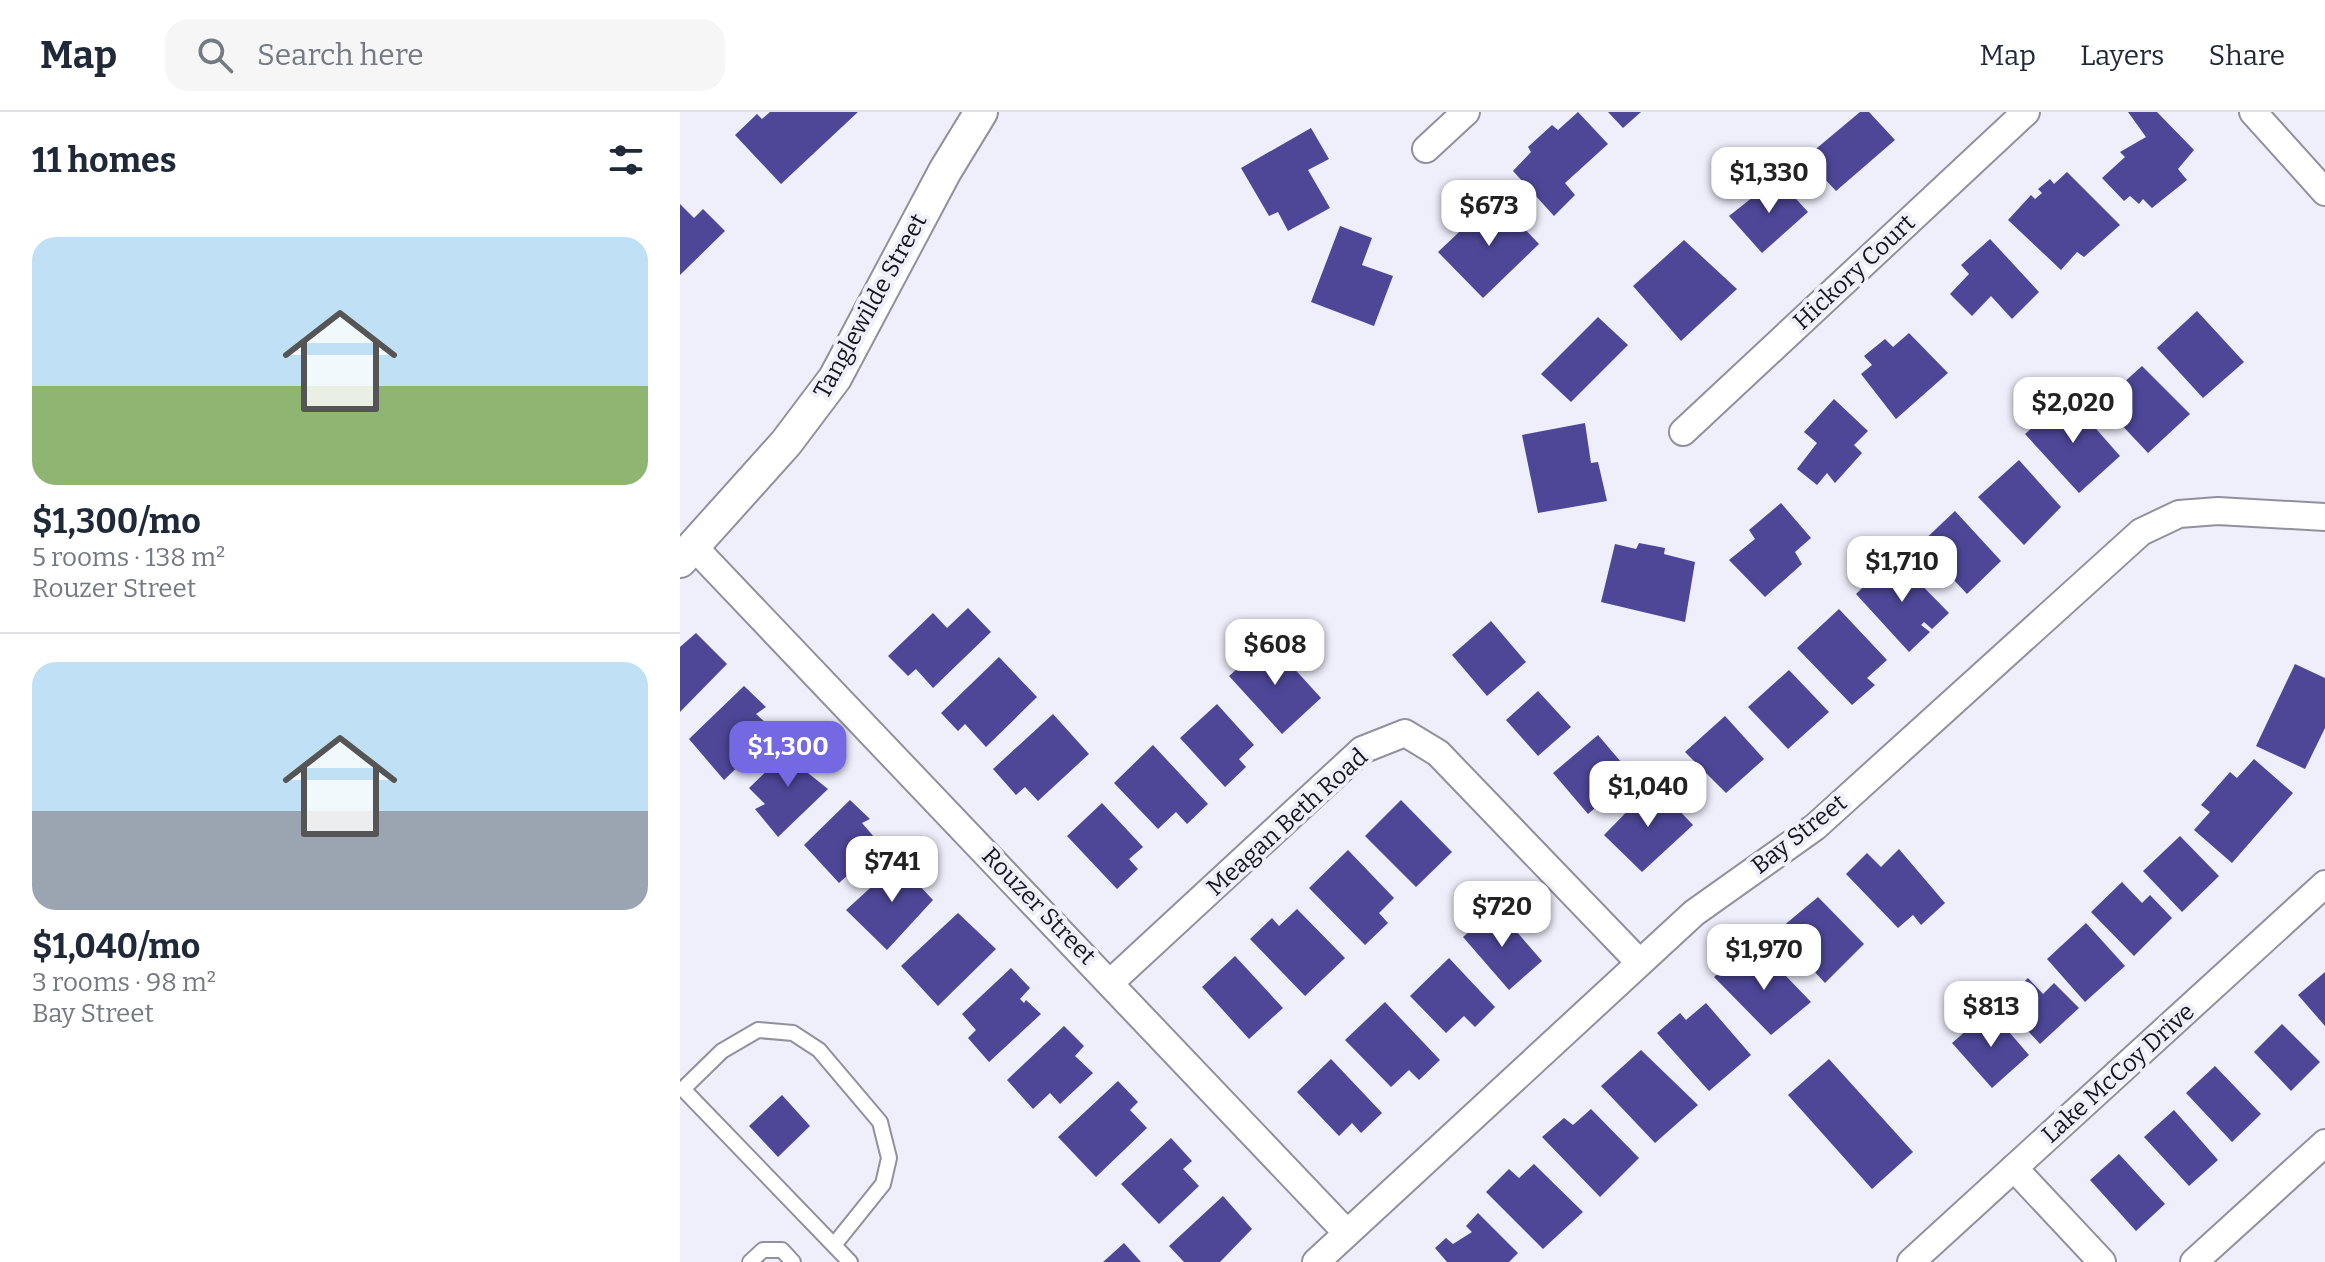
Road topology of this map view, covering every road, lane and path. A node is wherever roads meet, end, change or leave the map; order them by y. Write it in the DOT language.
graph roads {
  1 [pos="981,112"];
  2 [pos="1466,112"];
  3 [pos="2026,112"];
  4 [pos="2253,112"];
  5 [pos="1426,149"];
  6 [pos="2325,192"];
  7 [pos="1683,432"];
  8 [pos="2325,517"];
  9 [pos="687,554"];
  10 [pos="2325,884"];
  11 [pos="1639,962"];
  12 [pos="1111,982"];
  13 [pos="681,1090"];
  14 [pos="2325,1143"];
  15 [pos="2014,1168"];
  16 [pos="1347,1233"];
  17 [pos="834,1245"];
  18 [pos="750,1262"];
  19 [pos="793,1262"];
  20 [pos="850,1262"];
  21 [pos="1316,1262"];
  22 [pos="1911,1262"];
  23 [pos="2102,1262"];
  24 [pos="2194,1262"];
  1 -- 9 [label="street, Tanglewilde Street"];
  2 -- 5 [label="street"];
  3 -- 7 [label="street, Hickory Court"];
  4 -- 6 [label="street"];
  8 -- 11 [label="street, Bay Street"];
  9 -- 12 [label="street, Rouzer Street"];
  10 -- 15 [label="street, Lake McCoy Drive"];
  11 -- 12 [label="street, Meagan Beth Road"];
  11 -- 16 [label="street, Bay Street"];
  12 -- 16 [label="street, Rouzer Street"];
  13 -- 17 [label="lane"];
  13 -- 17 [label="lane"];
  14 -- 24 [label="street"];
  15 -- 22 [label="street, Lake McCoy Drive"];
  15 -- 23 [label="street"];
  16 -- 21 [label="street, Bay Street"];
  17 -- 20 [label="lane"];
  18 -- 19 [label="lane"];
}
